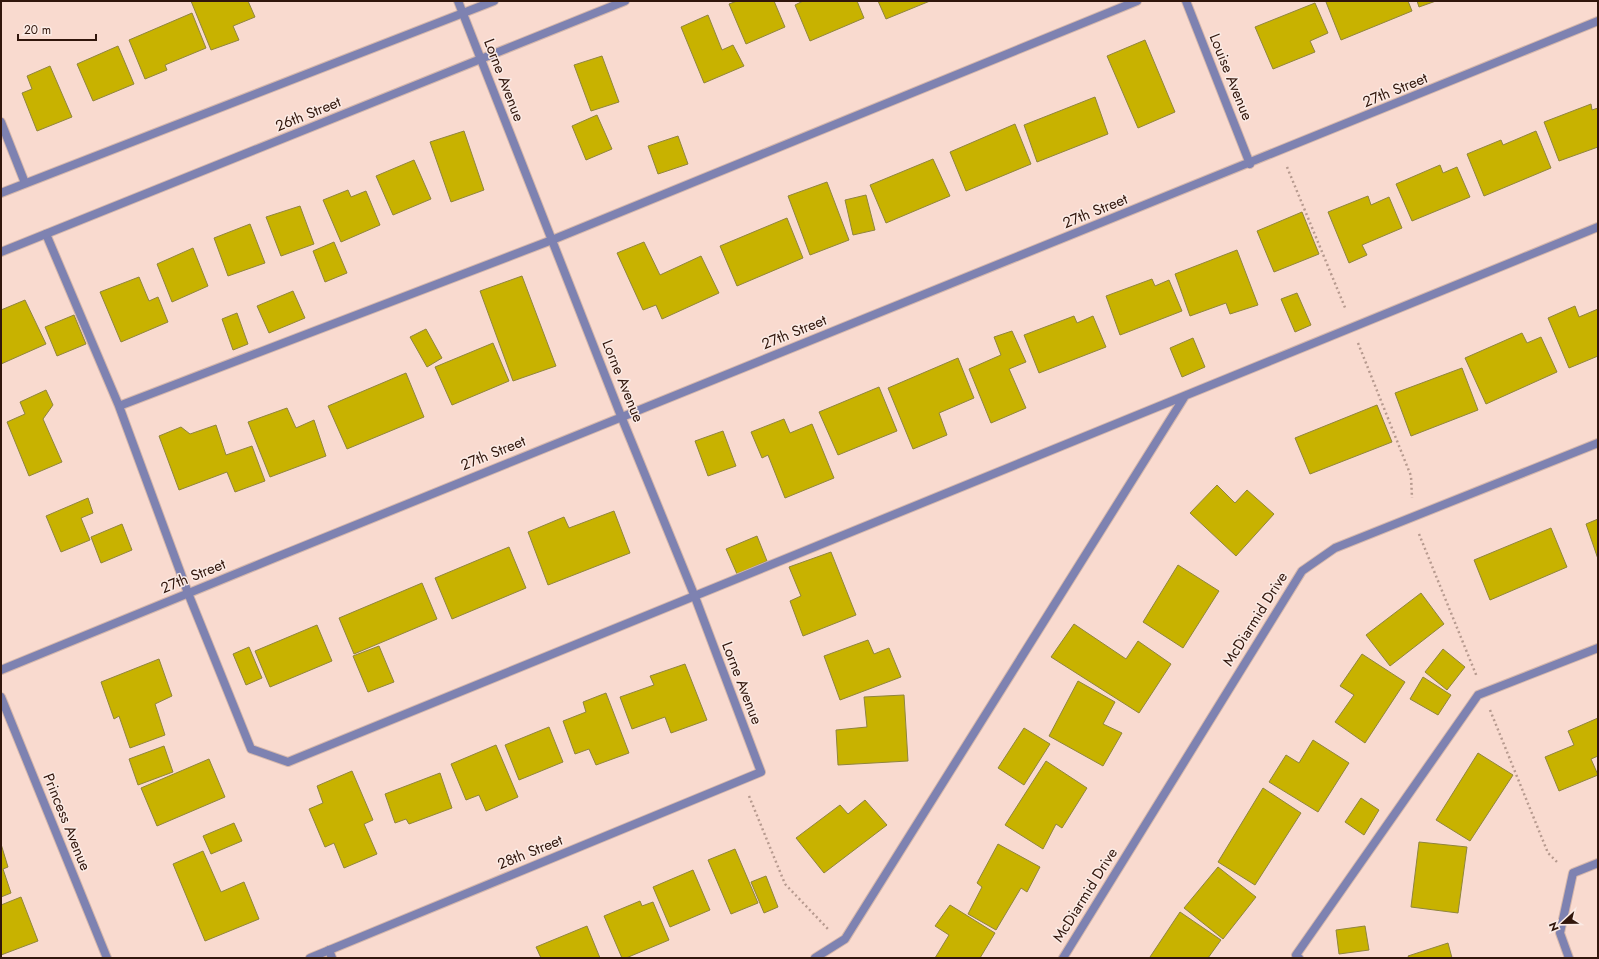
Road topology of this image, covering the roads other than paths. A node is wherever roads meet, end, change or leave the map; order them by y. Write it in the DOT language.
graph roads {
  1 [pos="458,1"];
  2 [pos="494,1"];
  3 [pos="625,1"];
  4 [pos="1137,1"];
  5 [pos="1186,1"];
  6 [pos="463,14"];
  7 [pos="1598,21"];
  8 [pos="482,60"];
  9 [pos="1,122"];
  10 [pos="1250,164"];
  11 [pos="25,184"];
  12 [pos="1,193"];
  13 [pos="1598,227"];
  14 [pos="46,234"];
  15 [pos="552,240"];
  16 [pos="1,252"];
  17 [pos="1185,396"];
  18 [pos="119,406"];
  19 [pos="621,416"];
  20 [pos="1598,443"];
  21 [pos="188,593"];
  22 [pos="695,597"];
  23 [pos="1598,648"];
  24 [pos="1,670"];
  25 [pos="1,697"];
  26 [pos="761,772"];
  27 [pos="1598,862"];
  28 [pos="330,954"];
  29 [pos="1297,957"];
  30 [pos="107,958"];
  31 [pos="310,958"];
  32 [pos="815,958"];
  33 [pos="1063,958"];
  34 [pos="1569,958"];
  1 -- 6 [label="street, Lorne Avenue"];
  2 -- 6 [label="street"];
  3 -- 8 [label="street, 26th Street"];
  4 -- 15 [label="street"];
  5 -- 10 [label="street, Louise Avenue"];
  6 -- 8 [label="street, Lorne Avenue"];
  6 -- 11 [label="street"];
  7 -- 10 [label="street, 27th Street"];
  8 -- 14 [label="street, 26th Street"];
  8 -- 15 [label="street, Lorne Avenue"];
  9 -- 11 [label="street"];
  10 -- 19 [label="street, 27th Street"];
  11 -- 12 [label="street"];
  13 -- 17 [label="street"];
  14 -- 16 [label="street, 26th Street"];
  14 -- 18 [label="street"];
  15 -- 18 [label="street"];
  15 -- 19 [label="street, Lorne Avenue"];
  17 -- 22 [label="street"];
  17 -- 32 [label="street"];
  18 -- 21 [label="street"];
  19 -- 21 [label="street, 27th Street"];
  19 -- 22 [label="street, Lorne Avenue"];
  20 -- 33 [label="street, McDiarmid Drive"];
  21 -- 22 [label="street"];
  21 -- 24 [label="street, 27th Street"];
  22 -- 26 [label="street, Lorne Avenue"];
  23 -- 29 [label="street"];
  25 -- 30 [label="street, Princess Avenue"];
  26 -- 28 [label="street, 28th Street"];
  27 -- 34 [label="street"];
  28 -- 31 [label="street, 28th Street"];
}
